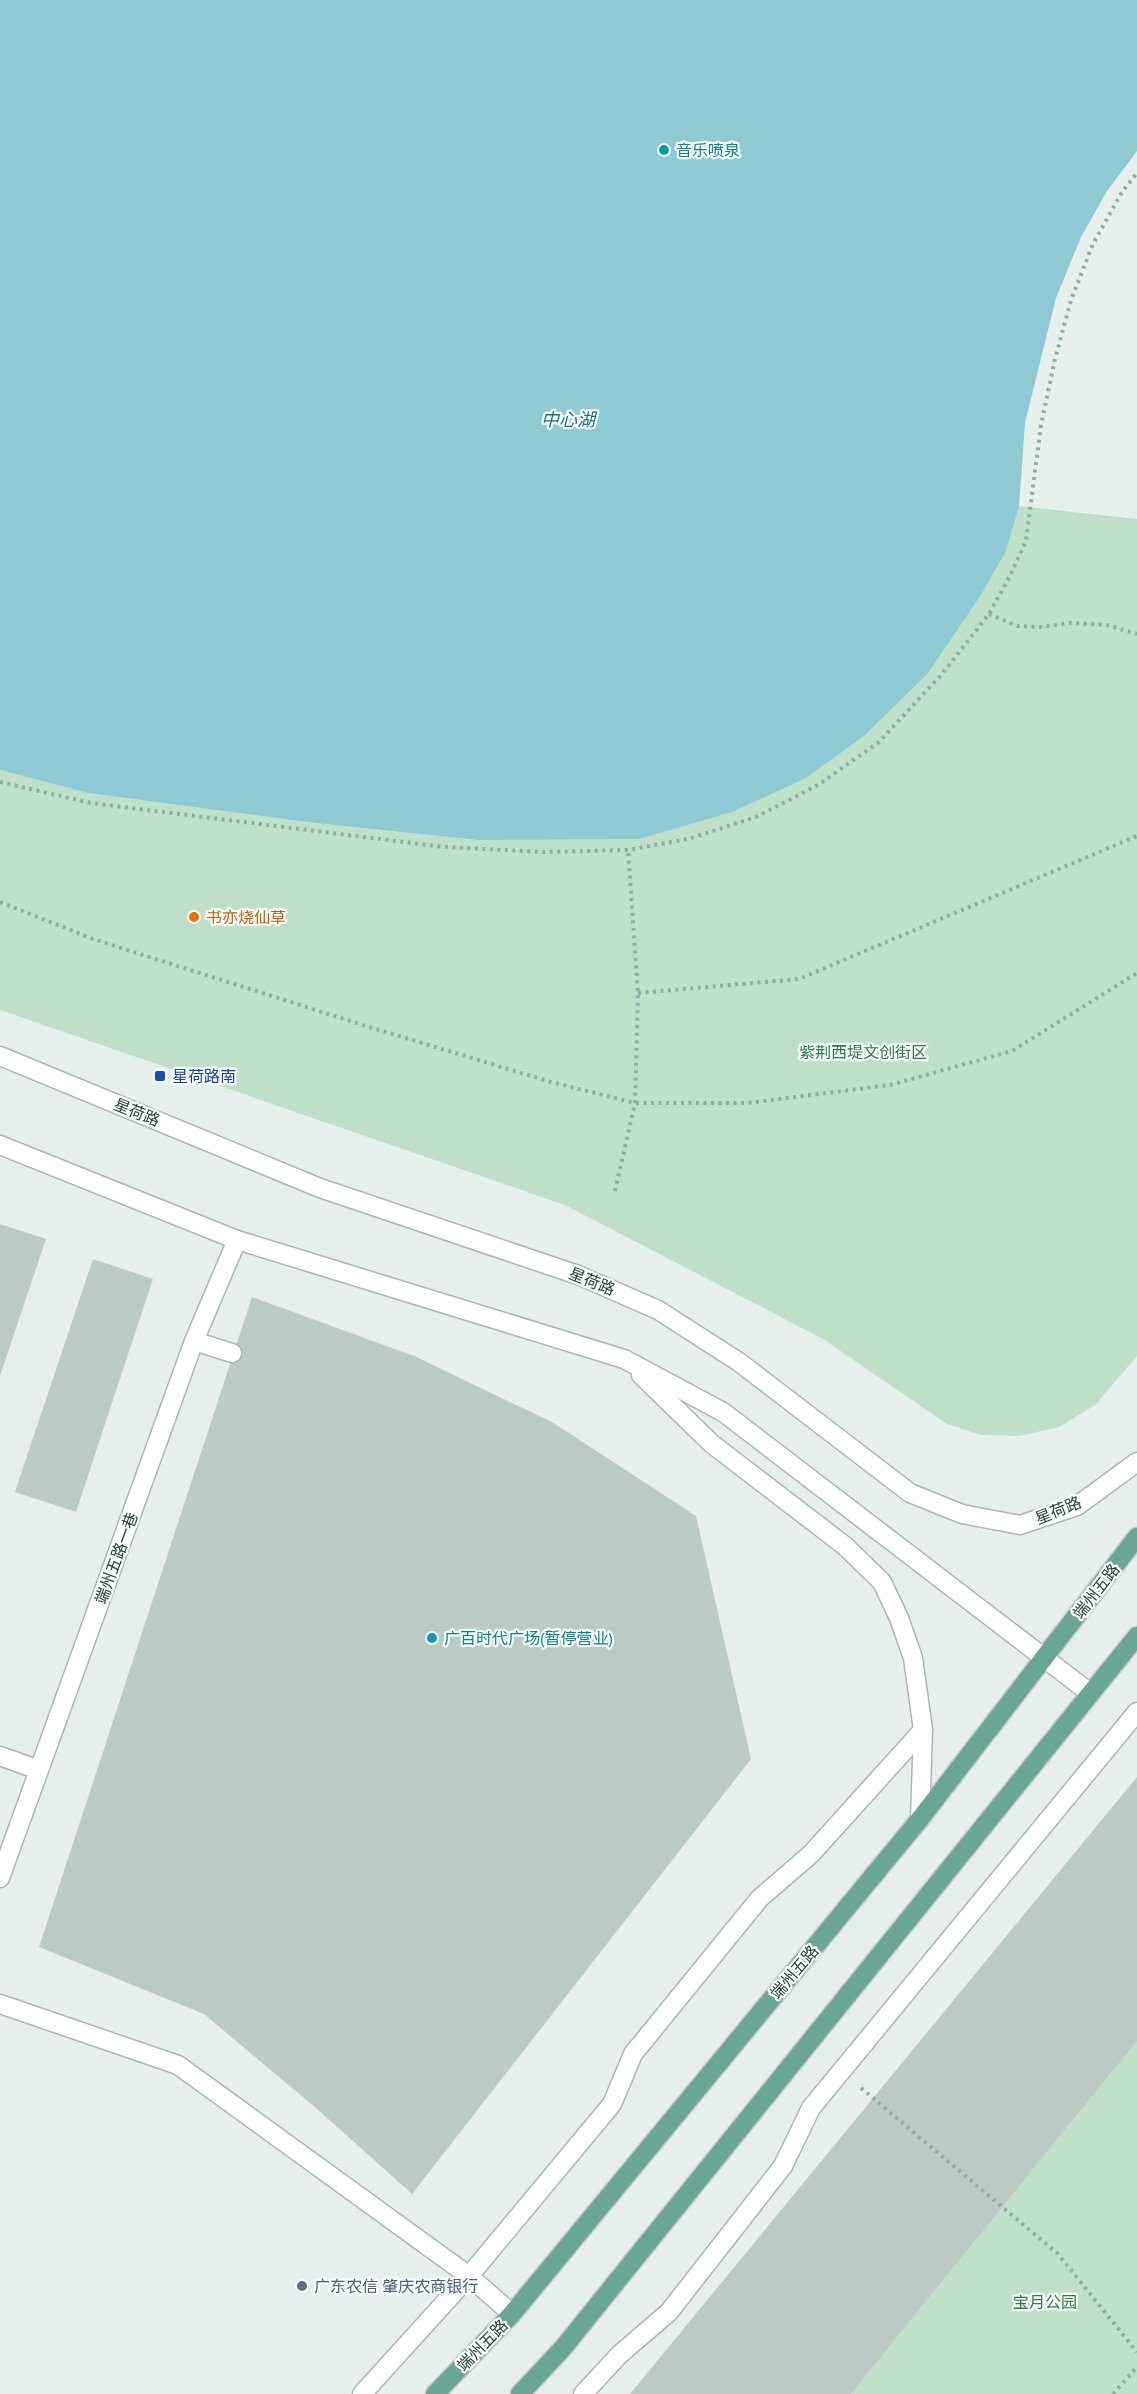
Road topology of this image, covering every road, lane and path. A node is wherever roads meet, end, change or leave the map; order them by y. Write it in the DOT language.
graph roads {
  1 [pos="1137,173"];
  2 [pos="989,614"];
  3 [pos="1137,634"];
  4 [pos="0,782"];
  5 [pos="1137,836"];
  6 [pos="628,850"];
  7 [pos="0,902"];
  8 [pos="1137,973"];
  9 [pos="638,993"];
  10 [pos="0,1056"];
  11 [pos="635,1103"];
  12 [pos="0,1145"];
  13 [pos="615,1191"];
  14 [pos="237,1240"];
  15 [pos="194,1341"];
  16 [pos="232,1353"];
  17 [pos="624,1359"];
  18 [pos="1137,1462"];
  19 [pos="1137,1537"];
  20 [pos="1137,1636"];
  21 [pos="1044,1658"];
  22 [pos="1090,1693"];
  23 [pos="1137,1712"];
  24 [pos="924,1730"];
  25 [pos="0,1756"];
  26 [pos="39,1770"];
  27 [pos="920,1819"];
  28 [pos="0,1878"];
  29 [pos="0,2004"];
  30 [pos="842,2071"];
  31 [pos="469,2276"];
  32 [pos="512,2313"];
  33 [pos="1137,2352"];
  34 [pos="1137,2367"];
  35 [pos="362,2394"];
  36 [pos="435,2394"];
  37 [pos="520,2394"];
  38 [pos="583,2394"];
  39 [pos="1113,2394"];
  1 -- 2 [label="path"];
  2 -- 3 [label="path"];
  2 -- 6 [label="path"];
  4 -- 6 [label="path"];
  5 -- 9 [label="path"];
  6 -- 9 [label="path"];
  7 -- 11 [label="path"];
  8 -- 11 [label="path"];
  9 -- 11 [label="path"];
  10 -- 18 [label="street, 星荷路"];
  11 -- 13 [label="path"];
  12 -- 14 [label="street"];
  14 -- 15 [label="street, 端州五路一巷"];
  14 -- 17 [label="street"];
  15 -- 16 [label="street"];
  15 -- 26 [label="street, 端州五路一巷"];
  17 -- 21 [label="street"];
  17 -- 24 [label="street"];
  19 -- 21 [label="main road, 端州五路"];
  20 -- 22 [label="main road"];
  21 -- 22 [label="street"];
  21 -- 27 [label="main road, 端州五路"];
  22 -- 37 [label="main road"];
  23 -- 30 [label="street"];
  24 -- 27 [label="street"];
  24 -- 31 [label="street"];
  25 -- 26 [label="street"];
  26 -- 28 [label="street, 端州五路一巷"];
  27 -- 32 [label="main road, 端州五路"];
  29 -- 31 [label="street"];
  30 -- 33 [label="path"];
  30 -- 38 [label="street"];
  31 -- 32 [label="street"];
  31 -- 35 [label="street"];
  32 -- 36 [label="main road, 端州五路"];
  34 -- 39 [label="path"];
}
